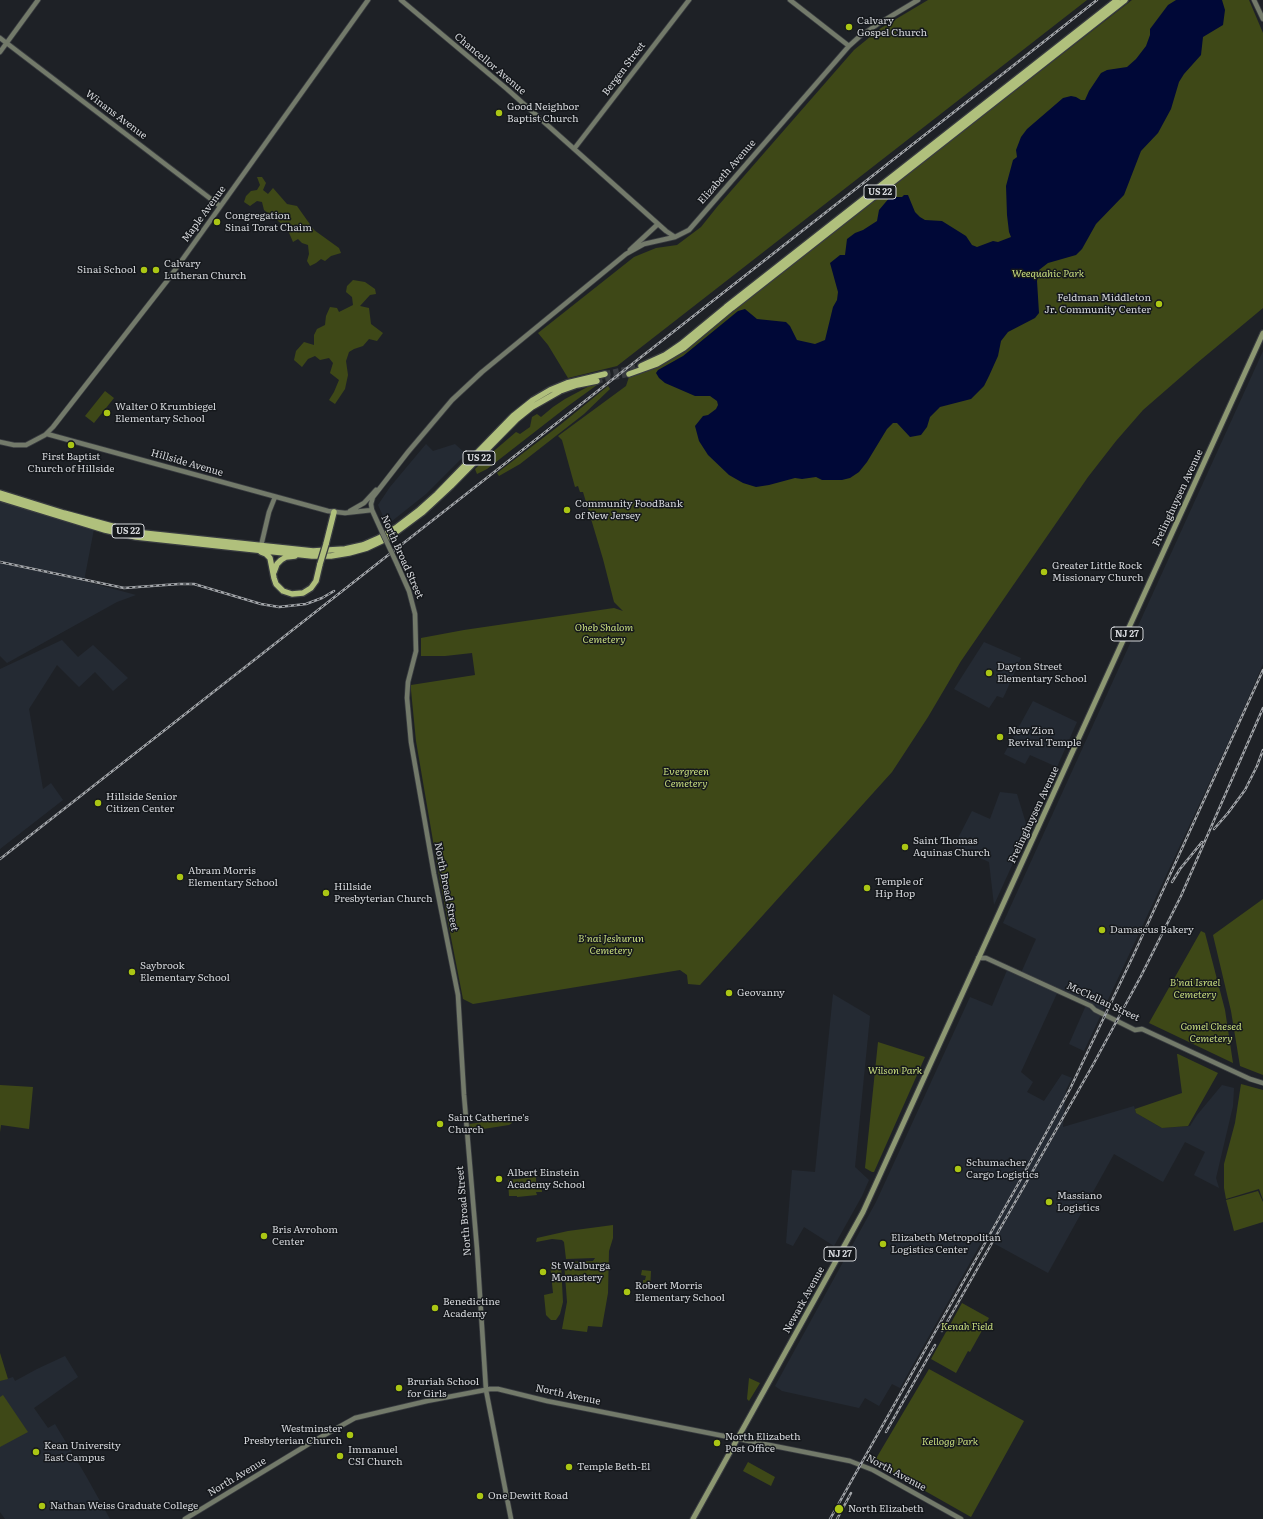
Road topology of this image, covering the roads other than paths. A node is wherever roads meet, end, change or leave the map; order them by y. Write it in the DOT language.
graph roads {
  1 [pos="38,0"];
  2 [pos="368,0"];
  3 [pos="401,0"];
  4 [pos="689,0"];
  5 [pos="790,0"];
  6 [pos="918,0"];
  7 [pos="1117,0"];
  8 [pos="1125,0"];
  9 [pos="1254,0"];
  10 [pos="1263,19"];
  11 [pos="0,38"];
  12 [pos="6,43"];
  13 [pos="849,46"];
  14 [pos="0,52"];
  15 [pos="574,149"];
  16 [pos="220,206"];
  17 [pos="658,224"];
  18 [pos="675,237"];
  19 [pos="626,254"];
  20 [pos="533,331"];
  21 [pos="1263,333"];
  22 [pos="641,366"];
  23 [pos="605,374"];
  24 [pos="629,374"];
  25 [pos="597,381"];
  26 [pos="47,434"];
  27 [pos="0,442"];
  28 [pos="380,486"];
  29 [pos="0,493"];
  30 [pos="275,497"];
  31 [pos="0,498"];
  32 [pos="372,510"];
  33 [pos="334,512"];
  34 [pos="345,513"];
  35 [pos="261,546"];
  36 [pos="255,550"];
  37 [pos="312,556"];
  38 [pos="273,574"];
  39 [pos="978,958"];
  40 [pos="931,1064"];
  41 [pos="1263,1083"];
  42 [pos="486,1390"];
  43 [pos="737,1438"];
  44 [pos="185,1519"];
  45 [pos="511,1519"];
  46 [pos="693,1519"];
  47 [pos="961,1519"];
  1 -- 12 [label="main road"];
  2 -- 16 [label="main road, Maple Avenue"];
  3 -- 15 [label="main road, Chancellor Avenue"];
  4 -- 15 [label="main road, Bergen Street"];
  5 -- 13 [label="main road"];
  6 -- 13 [label="main road, Elizabeth Avenue"];
  7 -- 22 [label="highway, US 22"];
  8 -- 24 [label="highway, US 22"];
  9 -- 10 [label="main road"];
  11 -- 12 [label="main road, Winans Avenue"];
  12 -- 14 [label="main road"];
  12 -- 16 [label="main road, Winans Avenue"];
  13 -- 18 [label="main road, Elizabeth Avenue"];
  15 -- 17 [label="main road, Chancellor Avenue"];
  16 -- 26 [label="main road, Maple Avenue"];
  17 -- 18 [label="main road, Chancellor Avenue"];
  17 -- 19 [label="main road"];
  18 -- 19 [label="main road, Elizabeth Avenue"];
  19 -- 20 [label="main road, Elizabeth Avenue"];
  20 -- 28 [label="main road, North Broad Street"];
  21 -- 39 [label="main road, Frelinghuysen Avenue / NJ 27"];
  23 -- 35 [label="highway, US 22"];
  25 -- 37 [label="highway, US 22"];
  26 -- 27 [label="main road"];
  26 -- 30 [label="main road, Hillside Avenue"];
  28 -- 32 [label="main road, North Broad Street"];
  28 -- 34 [label="main road"];
  29 -- 35 [label="highway, US 22"];
  30 -- 33 [label="main road, Hillside Avenue"];
  30 -- 35 [label="main road"];
  31 -- 36 [label="highway, US 22"];
  32 -- 34 [label="main road, Hillside Avenue"];
  32 -- 42 [label="main road, North Broad Street, bridge"];
  33 -- 34 [label="main road, Hillside Avenue"];
  33 -- 38 [label="highway, bridge"];
  36 -- 37 [label="highway, US 22"];
  36 -- 38 [label="highway"];
  37 -- 38 [label="highway"];
  39 -- 40 [label="main road, Frelinghuysen Avenue / NJ 27"];
  39 -- 41 [label="main road, McClellan Street"];
  40 -- 43 [label="main road, Newark Avenue / NJ 27"];
  42 -- 43 [label="main road, North Avenue"];
  42 -- 44 [label="main road, North Avenue"];
  42 -- 45 [label="main road, North Broad Street"];
  43 -- 46 [label="main road, Newark Avenue / NJ 27"];
  43 -- 47 [label="main road, North Avenue"];
}
